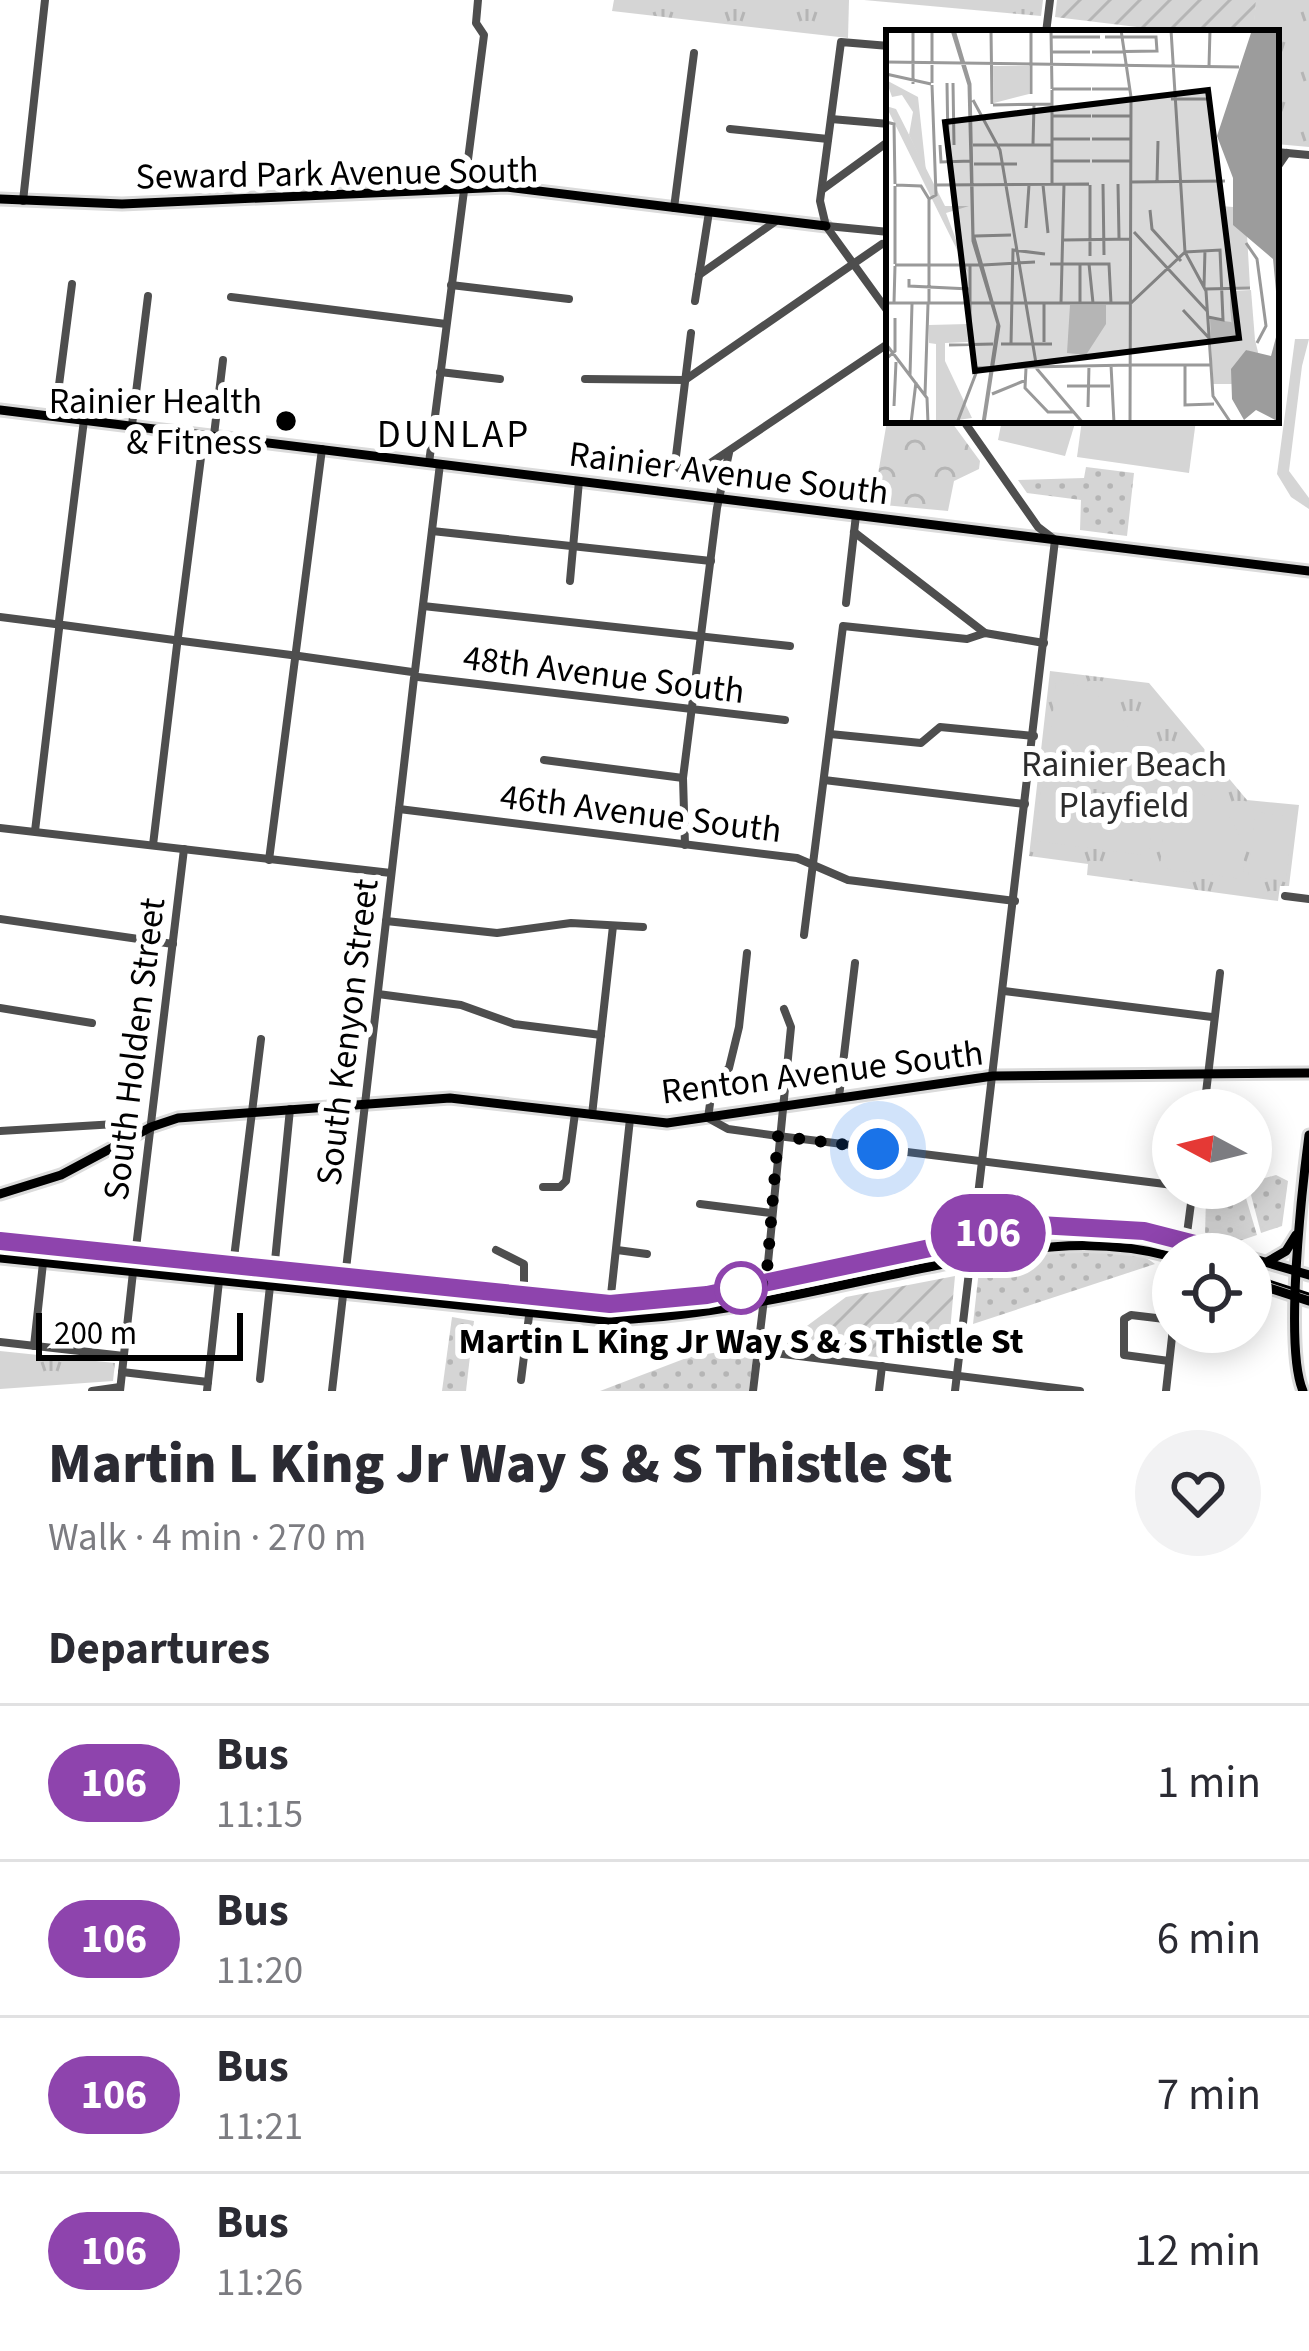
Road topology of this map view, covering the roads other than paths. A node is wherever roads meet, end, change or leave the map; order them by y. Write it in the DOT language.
graph roads {
  1 [pos="46,0"];
  2 [pos="478,0"];
  3 [pos="1050,0"];
  4 [pos="1046,30"];
  5 [pos="886,46"];
  6 [pos="694,53"];
  7 [pos="831,119"];
  8 [pos="886,124"];
  9 [pos="730,129"];
  10 [pos="828,139"];
  11 [pos="886,143"];
  12 [pos="1281,153"];
  13 [pos="1309,155"];
  14 [pos="464,188"];
  15 [pos="822,190"];
  16 [pos="0,200"];
  17 [pos="23,202"];
  18 [pos="674,208"];
  19 [pos="709,212"];
  20 [pos="777,220"];
  21 [pos="826,226"];
  22 [pos="886,232"];
  23 [pos="882,244"];
  24 [pos="854,263"];
  25 [pos="699,275"];
  26 [pos="72,284"];
  27 [pos="451,285"];
  28 [pos="148,296"];
  29 [pos="231,297"];
  30 [pos="569,299"];
  31 [pos="695,301"];
  32 [pos="886,309"];
  33 [pos="446,324"];
  34 [pos="691,333"];
  35 [pos="886,345"];
  36 [pos="223,360"];
  37 [pos="440,372"];
  38 [pos="500,379"];
  39 [pos="585,379"];
  40 [pos="685,380"];
  41 [pos="0,410"];
  42 [pos="55,416"];
  43 [pos="84,419"];
  44 [pos="965,423"];
  45 [pos="132,425"];
  46 [pos="209,435"];
  47 [pos="322,449"];
  48 [pos="729,453"];
  49 [pos="434,463"];
  50 [pos="579,481"];
  51 [pos="721,499"];
  52 [pos="856,515"];
  53 [pos="432,531"];
  54 [pos="854,532"];
  55 [pos="1054,540"];
  56 [pos="573,546"];
  57 [pos="711,561"];
  58 [pos="1309,571"];
  59 [pos="570,581"];
  60 [pos="846,603"];
  61 [pos="423,606"];
  62 [pos="0,617"];
  63 [pos="59,625"];
  64 [pos="985,633"];
  65 [pos="702,635"];
  66 [pos="178,641"];
  67 [pos="1044,643"];
  68 [pos="790,646"];
  69 [pos="295,655"];
  70 [pos="415,674"];
  71 [pos="694,710"];
  72 [pos="785,720"];
  73 [pos="830,734"];
  74 [pos="1034,736"];
  75 [pos="544,760"];
  76 [pos="683,778"];
  77 [pos="824,780"];
  78 [pos="1025,804"];
  79 [pos="399,809"];
  80 [pos="0,828"];
  81 [pos="35,831"];
  82 [pos="153,845"];
  83 [pos="685,845"];
  84 [pos="184,849"];
  85 [pos="269,860"];
  86 [pos="814,863"];
  87 [pos="392,873"];
  88 [pos="1285,896"];
  89 [pos="1309,898"];
  90 [pos="1015,901"];
  91 [pos="0,919"];
  92 [pos="386,921"];
  93 [pos="613,926"];
  94 [pos="643,927"];
  95 [pos="805,934"];
  96 [pos="173,944"];
  97 [pos="747,953"];
  98 [pos="855,963"];
  99 [pos="1220,973"];
  100 [pos="1004,991"];
  101 [pos="378,994"];
  102 [pos="0,1008"];
  103 [pos="784,1010"];
  104 [pos="1212,1017"];
  105 [pos="92,1023"];
  106 [pos="601,1035"];
  107 [pos="261,1039"];
  108 [pos="1309,1072"];
  109 [pos="1208,1074"];
  110 [pos="993,1076"];
  111 [pos="1206,1089"];
  112 [pos="838,1097"];
  113 [pos="365,1104"];
  114 [pos="781,1106"];
  115 [pos="290,1109"];
  116 [pos="251,1113"];
  117 [pos="575,1113"];
  118 [pos="592,1115"];
  119 [pos="709,1118"];
  120 [pos="630,1119"];
  121 [pos="151,1126"];
  122 [pos="0,1131"];
  123 [pos="1309,1135"];
  124 [pos="778,1136"];
  125 [pos="129,1137"];
  126 [pos="982,1162"];
  127 [pos="1152,1182"];
  128 [pos="543,1187"];
  129 [pos="0,1194"];
  130 [pos="700,1204"];
  131 [pos="771,1213"];
  132 [pos="1299,1230"];
  133 [pos="1152,1235"];
  134 [pos="973,1237"];
  135 [pos="0,1241"];
  136 [pos="496,1250"];
  137 [pos="617,1250"];
  138 [pos="1152,1252"];
  139 [pos="647,1254"];
  140 [pos="135,1256"];
  141 [pos="0,1258"];
  142 [pos="971,1258"];
  143 [pos="1272,1259"];
  144 [pos="43,1262"];
  145 [pos="1272,1263"];
  146 [pos="233,1266"];
  147 [pos="274,1271"];
  148 [pos="133,1272"];
  149 [pos="1304,1273"];
  150 [pos="345,1278"];
  151 [pos="219,1281"];
  152 [pos="766,1283"];
  153 [pos="270,1286"];
  154 [pos="1272,1289"];
  155 [pos="344,1295"];
  156 [pos="524,1299"];
  157 [pos="764,1299"];
  158 [pos="1303,1299"];
  159 [pos="610,1304"];
  160 [pos="529,1316"];
  161 [pos="1152,1320"];
  162 [pos="0,1342"];
  163 [pos="34,1346"];
  164 [pos="758,1351"];
  165 [pos="1170,1353"];
  166 [pos="124,1357"];
  167 [pos="1169,1361"];
  168 [pos="882,1366"];
  169 [pos="122,1372"];
  170 [pos="957,1375"];
  171 [pos="260,1379"];
  172 [pos="520,1380"];
  173 [pos="208,1386"];
  174 [pos="120,1389"];
  175 [pos="92,1391"];
  176 [pos="332,1391"];
  177 [pos="753,1391"];
  178 [pos="879,1391"];
  179 [pos="956,1391"];
  180 [pos="1080,1391"];
  181 [pos="1166,1391"];
  182 [pos="1303,1391"];
  1 -- 17 [label="street"];
  2 -- 14 [label="street, South Kenyon Street"];
  3 -- 4 [label="street"];
  5 -- 7 [label="street"];
  6 -- 18 [label="street"];
  7 -- 8 [label="street"];
  7 -- 10 [label="street"];
  9 -- 10 [label="street"];
  10 -- 15 [label="street"];
  11 -- 15 [label="street"];
  12 -- 13 [label="street"];
  14 -- 17 [label="main road, Seward Park Avenue South"];
  14 -- 18 [label="main road, Seward Park Avenue South"];
  14 -- 27 [label="street, South Kenyon Street"];
  15 -- 21 [label="street"];
  16 -- 17 [label="main road, Seward Park Avenue South"];
  18 -- 19 [label="main road, Seward Park Avenue South"];
  19 -- 20 [label="main road, Seward Park Avenue South"];
  19 -- 25 [label="street"];
  20 -- 21 [label="main road, Seward Park Avenue South"];
  20 -- 25 [label="street"];
  21 -- 22 [label="street, Seward Park Avenue South"];
  21 -- 24 [label="street"];
  23 -- 24 [label="street"];
  24 -- 32 [label="street"];
  24 -- 40 [label="street"];
  25 -- 31 [label="street"];
  26 -- 42 [label="street"];
  27 -- 30 [label="street"];
  27 -- 33 [label="street, South Kenyon Street"];
  28 -- 45 [label="street"];
  29 -- 33 [label="street"];
  33 -- 37 [label="street, South Kenyon Street"];
  34 -- 40 [label="street"];
  35 -- 48 [label="street"];
  36 -- 46 [label="street, South Holden Street"];
  37 -- 38 [label="street"];
  37 -- 49 [label="street, South Kenyon Street"];
  39 -- 40 [label="street"];
  40 -- 48 [label="street"];
  41 -- 42 [label="main road, Rainier Avenue South"];
  42 -- 43 [label="main road, Rainier Avenue South"];
  43 -- 45 [label="main road, Rainier Avenue South"];
  43 -- 63 [label="street"];
  44 -- 55 [label="street"];
  45 -- 46 [label="main road, Rainier Avenue South"];
  46 -- 47 [label="main road, Rainier Avenue South"];
  46 -- 66 [label="street, South Holden Street"];
  47 -- 49 [label="main road, Rainier Avenue South"];
  47 -- 69 [label="street"];
  48 -- 51 [label="street"];
  49 -- 50 [label="main road, Rainier Avenue South"];
  49 -- 53 [label="street, South Kenyon Street"];
  50 -- 51 [label="main road, Rainier Avenue South"];
  50 -- 56 [label="street"];
  51 -- 52 [label="main road, Rainier Avenue South"];
  51 -- 57 [label="street"];
  52 -- 54 [label="street"];
  52 -- 55 [label="main road, Rainier Avenue South"];
  53 -- 56 [label="street"];
  53 -- 61 [label="street, South Kenyon Street"];
  54 -- 60 [label="street"];
  54 -- 64 [label="street"];
  55 -- 58 [label="main road, Rainier Avenue South"];
  55 -- 67 [label="street"];
  56 -- 57 [label="street"];
  56 -- 59 [label="street"];
  57 -- 65 [label="street"];
  61 -- 65 [label="street"];
  61 -- 70 [label="street, South Kenyon Street"];
  62 -- 63 [label="street, 48th Avenue South"];
  63 -- 66 [label="street, 48th Avenue South"];
  63 -- 81 [label="street"];
  64 -- 67 [label="street"];
  64 -- 73 [label="street"];
  65 -- 68 [label="street"];
  65 -- 71 [label="street"];
  66 -- 69 [label="street, 48th Avenue South"];
  66 -- 82 [label="street, South Holden Street"];
  67 -- 74 [label="street"];
  69 -- 70 [label="street, 48th Avenue South"];
  69 -- 85 [label="street"];
  70 -- 71 [label="street, 48th Avenue South"];
  70 -- 79 [label="street, South Kenyon Street"];
  71 -- 72 [label="street, 48th Avenue South"];
  71 -- 76 [label="street"];
  73 -- 74 [label="street"];
  73 -- 77 [label="street"];
  74 -- 78 [label="street"];
  75 -- 76 [label="street"];
  76 -- 83 [label="street"];
  77 -- 78 [label="street"];
  77 -- 86 [label="street"];
  78 -- 90 [label="street"];
  79 -- 83 [label="street, 46th Avenue South"];
  79 -- 87 [label="street, South Kenyon Street"];
  80 -- 81 [label="street"];
  81 -- 82 [label="street"];
  82 -- 84 [label="street"];
  83 -- 86 [label="street, 46th Avenue South"];
  84 -- 85 [label="street"];
  84 -- 96 [label="street, South Holden Street"];
  85 -- 87 [label="street"];
  86 -- 90 [label="street, 46th Avenue South"];
  86 -- 95 [label="street"];
  87 -- 92 [label="street, South Kenyon Street"];
  88 -- 89 [label="street"];
  90 -- 100 [label="street"];
  91 -- 96 [label="street"];
  92 -- 93 [label="street"];
  92 -- 101 [label="street, South Kenyon Street"];
  93 -- 94 [label="street"];
  93 -- 106 [label="street"];
  96 -- 121 [label="street, South Holden Street"];
  97 -- 119 [label="street"];
  98 -- 112 [label="street"];
  99 -- 104 [label="street"];
  100 -- 104 [label="street"];
  100 -- 110 [label="street"];
  101 -- 106 [label="street"];
  101 -- 113 [label="street, South Kenyon Street"];
  102 -- 105 [label="street"];
  103 -- 114 [label="street"];
  104 -- 109 [label="street"];
  106 -- 118 [label="street"];
  107 -- 116 [label="street"];
  108 -- 109 [label="main road, Renton Avenue South"];
  109 -- 110 [label="main road, Renton Avenue South"];
  109 -- 111 [label="street"];
  110 -- 112 [label="main road, Renton Avenue South"];
  110 -- 126 [label="street"];
  112 -- 114 [label="main road, Renton Avenue South"];
  113 -- 115 [label="main road, Renton Avenue South"];
  113 -- 117 [label="main road, Renton Avenue South"];
  113 -- 150 [label="street, South Kenyon Street"];
  114 -- 119 [label="main road, Renton Avenue South"];
  114 -- 124 [label="street"];
  115 -- 116 [label="main road, Renton Avenue South"];
  115 -- 147 [label="street"];
  116 -- 121 [label="main road, Renton Avenue South"];
  116 -- 146 [label="street"];
  117 -- 118 [label="main road, Renton Avenue South"];
  117 -- 128 [label="street"];
  118 -- 120 [label="main road, Renton Avenue South"];
  119 -- 120 [label="main road, Renton Avenue South"];
  119 -- 124 [label="street"];
  120 -- 137 [label="street"];
  121 -- 125 [label="main road, Renton Avenue South"];
  121 -- 140 [label="street, South Holden Street"];
  122 -- 125 [label="street"];
  123 -- 132 [label="main road"];
  124 -- 126 [label="street"];
  124 -- 131 [label="street"];
  125 -- 129 [label="main road, Renton Avenue South"];
  126 -- 127 [label="street"];
  126 -- 134 [label="street"];
  130 -- 131 [label="street"];
  131 -- 152 [label="street"];
  132 -- 143 [label="main road"];
  132 -- 149 [label="main road"];
  133 -- 134 [label="main road"];
  134 -- 142 [label="street"];
  134 -- 152 [label="main road"];
  135 -- 140 [label="main road"];
  136 -- 156 [label="street"];
  137 -- 139 [label="street"];
  137 -- 159 [label="street"];
  138 -- 142 [label="main road"];
  140 -- 146 [label="main road"];
  141 -- 144 [label="main road"];
  142 -- 157 [label="main road"];
  142 -- 170 [label="street"];
  144 -- 148 [label="main road"];
  144 -- 163 [label="street"];
  145 -- 149 [label="main road"];
  146 -- 147 [label="main road"];
  147 -- 150 [label="main road"];
  148 -- 151 [label="main road"];
  148 -- 166 [label="street"];
  149 -- 158 [label="main road"];
  150 -- 155 [label="street, South Kenyon Street"];
  150 -- 156 [label="main road"];
  151 -- 153 [label="main road"];
  151 -- 173 [label="street"];
  152 -- 159 [label="main road"];
  153 -- 155 [label="main road"];
  153 -- 171 [label="street"];
  154 -- 158 [label="main road"];
  155 -- 160 [label="main road"];
  155 -- 176 [label="street, South Kenyon Street"];
  156 -- 159 [label="main road"];
  157 -- 160 [label="main road"];
  157 -- 164 [label="street"];
  158 -- 182 [label="main road"];
  160 -- 172 [label="street"];
  161 -- 167 [label="street"];
  162 -- 163 [label="street"];
  163 -- 166 [label="street"];
  164 -- 168 [label="street"];
  164 -- 177 [label="street"];
  165 -- 167 [label="street"];
  166 -- 169 [label="street"];
  167 -- 181 [label="street"];
  168 -- 170 [label="street"];
  168 -- 178 [label="street"];
  169 -- 173 [label="street"];
  169 -- 174 [label="street"];
  170 -- 179 [label="street"];
  170 -- 180 [label="street"];
  174 -- 175 [label="street"];
}
